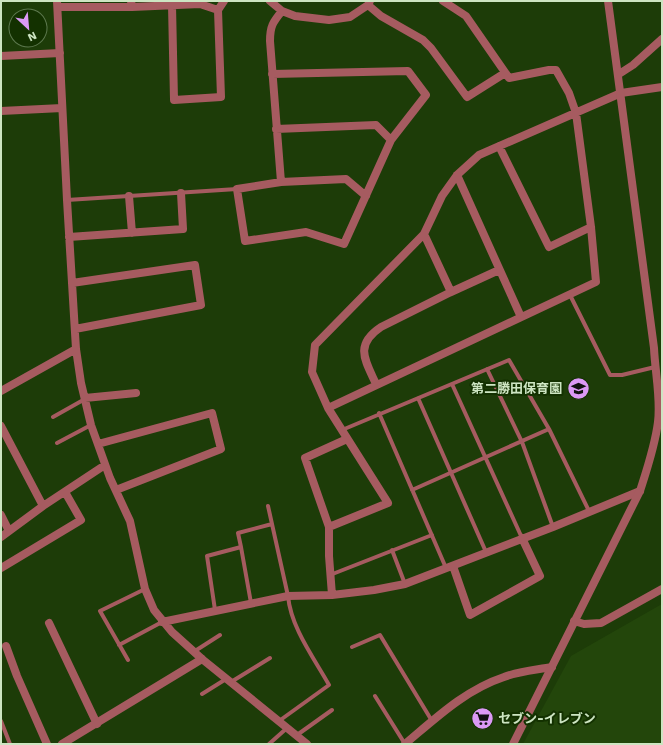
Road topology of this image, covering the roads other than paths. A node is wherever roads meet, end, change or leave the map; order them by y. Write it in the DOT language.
graph roads {
  1 [pos="224,1"];
  2 [pos="270,1"];
  3 [pos="443,1"];
  4 [pos="608,1"];
  5 [pos="369,3"];
  6 [pos="57,4"];
  7 [pos="132,4"];
  8 [pos="172,5"];
  9 [pos="218,10"];
  10 [pos="282,11"];
  11 [pos="662,39"];
  12 [pos="60,53"];
  13 [pos="1,56"];
  14 [pos="505,73"];
  15 [pos="272,74"];
  16 [pos="618,74"];
  17 [pos="662,87"];
  18 [pos="621,93"];
  19 [pos="62,108"];
  20 [pos="1,111"];
  21 [pos="576,113"];
  22 [pos="276,129"];
  23 [pos="391,140"];
  24 [pos="499,146"];
  25 [pos="457,175"];
  26 [pos="281,182"];
  27 [pos="237,189"];
  28 [pos="182,193"];
  29 [pos="128,196"];
  30 [pos="366,196"];
  31 [pos="67,200"];
  32 [pos="591,227"];
  33 [pos="132,232"];
  34 [pos="424,234"];
  35 [pos="69,237"];
  36 [pos="499,270"];
  37 [pos="72,283"];
  38 [pos="451,292"];
  39 [pos="570,294"];
  40 [pos="520,317"];
  41 [pos="75,329"];
  42 [pos="76,349"];
  43 [pos="655,367"];
  44 [pos="487,369"];
  45 [pos="376,384"];
  46 [pos="452,384"];
  47 [pos="1,391"];
  48 [pos="136,393"];
  49 [pos="85,398"];
  50 [pos="418,398"];
  51 [pos="328,408"];
  52 [pos="378,413"];
  53 [pos="53,417"];
  54 [pos="91,425"];
  55 [pos="1,426"];
  56 [pos="341,430"];
  57 [pos="549,430"];
  58 [pos="660,437"];
  59 [pos="347,438"];
  60 [pos="522,442"];
  61 [pos="57,443"];
  62 [pos="98,444"];
  63 [pos="485,458"];
  64 [pos="105,465"];
  65 [pos="451,473"];
  66 [pos="116,490"];
  67 [pos="412,490"];
  68 [pos="640,491"];
  69 [pos="64,492"];
  70 [pos="43,506"];
  71 [pos="268,506"];
  72 [pos="589,511"];
  73 [pos="1,515"];
  74 [pos="272,524"];
  75 [pos="329,527"];
  76 [pos="553,527"];
  77 [pos="9,531"];
  78 [pos="432,535"];
  79 [pos="1,537"];
  80 [pos="522,538"];
  81 [pos="241,547"];
  82 [pos="392,550"];
  83 [pos="486,552"];
  84 [pos="449,567"];
  85 [pos="1,568"];
  86 [pos="330,575"];
  87 [pos="405,584"];
  88 [pos="662,589"];
  89 [pos="145,590"];
  90 [pos="332,595"];
  91 [pos="288,596"];
  92 [pos="251,603"];
  93 [pos="215,610"];
  94 [pos="574,621"];
  95 [pos="162,622"];
  96 [pos="49,623"];
  97 [pos="220,635"];
  98 [pos="119,645"];
  99 [pos="6,646"];
  100 [pos="352,647"];
  101 [pos="195,651"];
  102 [pos="270,658"];
  103 [pos="202,659"];
  104 [pos="128,660"];
  105 [pos="552,667"];
  106 [pos="229,680"];
  107 [pos="202,694"];
  108 [pos="375,696"];
  109 [pos="332,710"];
  110 [pos="1,721"];
  111 [pos="279,721"];
  112 [pos="432,721"];
  113 [pos="97,724"];
  114 [pos="287,728"];
  115 [pos="296,735"];
  116 [pos="10,744"];
  117 [pos="47,744"];
  118 [pos="62,744"];
  119 [pos="269,744"];
  120 [pos="307,744"];
  121 [pos="405,744"];
  122 [pos="513,744"];
  1 -- 9 [label="street"];
  2 -- 10 [label="street"];
  3 -- 14 [label="street"];
  4 -- 16 [label="street"];
  5 -- 10 [label="street"];
  5 -- 14 [label="street"];
  6 -- 7 [label="street"];
  6 -- 12 [label="street"];
  7 -- 8 [label="street"];
  8 -- 9 [label="street"];
  8 -- 9 [label="street"];
  10 -- 15 [label="street"];
  11 -- 16 [label="street"];
  12 -- 13 [label="street"];
  12 -- 19 [label="street"];
  14 -- 21 [label="street"];
  15 -- 22 [label="street"];
  15 -- 23 [label="street"];
  16 -- 18 [label="street"];
  17 -- 18 [label="street"];
  18 -- 21 [label="street"];
  18 -- 43 [label="street"];
  19 -- 20 [label="street"];
  19 -- 31 [label="street"];
  21 -- 24 [label="street"];
  21 -- 32 [label="street"];
  22 -- 23 [label="street"];
  22 -- 26 [label="street"];
  23 -- 30 [label="street"];
  24 -- 25 [label="street"];
  24 -- 32 [label="street"];
  25 -- 34 [label="street"];
  25 -- 36 [label="street"];
  26 -- 27 [label="street"];
  26 -- 30 [label="street"];
  27 -- 28 [label="lane"];
  27 -- 30 [label="street"];
  28 -- 29 [label="lane"];
  28 -- 33 [label="street"];
  29 -- 31 [label="lane"];
  29 -- 33 [label="street"];
  31 -- 35 [label="street"];
  32 -- 39 [label="street"];
  33 -- 35 [label="street"];
  34 -- 38 [label="street"];
  34 -- 51 [label="street"];
  35 -- 37 [label="street"];
  36 -- 38 [label="street"];
  36 -- 40 [label="street"];
  37 -- 41 [label="street"];
  37 -- 41 [label="street"];
  38 -- 45 [label="street"];
  39 -- 40 [label="street"];
  39 -- 43 [label="lane"];
  40 -- 45 [label="street"];
  41 -- 42 [label="street"];
  42 -- 47 [label="street"];
  42 -- 49 [label="street"];
  43 -- 58 [label="street"];
  44 -- 46 [label="lane"];
  44 -- 57 [label="lane"];
  44 -- 60 [label="lane"];
  45 -- 51 [label="street"];
  46 -- 50 [label="lane"];
  46 -- 63 [label="lane"];
  48 -- 49 [label="street"];
  49 -- 53 [label="lane"];
  49 -- 54 [label="street"];
  50 -- 52 [label="lane"];
  50 -- 65 [label="lane"];
  51 -- 56 [label="street"];
  52 -- 56 [label="lane"];
  52 -- 67 [label="lane"];
  54 -- 61 [label="lane"];
  54 -- 62 [label="street"];
  55 -- 70 [label="street"];
  56 -- 59 [label="street"];
  57 -- 60 [label="lane"];
  57 -- 72 [label="lane"];
  58 -- 68 [label="street"];
  59 -- 75 [label="street"];
  59 -- 75 [label="street"];
  60 -- 63 [label="lane"];
  60 -- 76 [label="lane"];
  62 -- 64 [label="street"];
  62 -- 66 [label="street"];
  63 -- 65 [label="lane"];
  63 -- 80 [label="lane"];
  64 -- 66 [label="street"];
  64 -- 69 [label="street"];
  65 -- 67 [label="lane"];
  65 -- 83 [label="lane"];
  66 -- 89 [label="street"];
  67 -- 78 [label="lane"];
  68 -- 72 [label="street"];
  68 -- 94 [label="street"];
  69 -- 70 [label="street"];
  69 -- 85 [label="street"];
  70 -- 77 [label="street"];
  71 -- 74 [label="lane"];
  72 -- 76 [label="street"];
  73 -- 77 [label="street"];
  74 -- 81 [label="lane"];
  74 -- 91 [label="lane"];
  75 -- 86 [label="street"];
  76 -- 80 [label="street"];
  77 -- 79 [label="street"];
  78 -- 82 [label="lane"];
  78 -- 84 [label="lane"];
  80 -- 83 [label="street"];
  80 -- 84 [label="street"];
  81 -- 92 [label="lane"];
  81 -- 93 [label="lane"];
  82 -- 86 [label="lane"];
  82 -- 87 [label="lane"];
  83 -- 84 [label="street"];
  84 -- 87 [label="street"];
  86 -- 90 [label="street"];
  87 -- 90 [label="street"];
  88 -- 94 [label="street"];
  89 -- 95 [label="street"];
  89 -- 98 [label="lane"];
  90 -- 91 [label="street"];
  91 -- 92 [label="street"];
  91 -- 111 [label="lane"];
  92 -- 93 [label="street"];
  93 -- 95 [label="street"];
  94 -- 105 [label="street"];
  95 -- 98 [label="lane"];
  95 -- 101 [label="street"];
  96 -- 113 [label="street"];
  97 -- 101 [label="lane"];
  98 -- 104 [label="lane"];
  99 -- 117 [label="street"];
  100 -- 112 [label="lane"];
  101 -- 103 [label="street"];
  102 -- 106 [label="lane"];
  103 -- 106 [label="street"];
  103 -- 113 [label="street"];
  105 -- 112 [label="street"];
  105 -- 122 [label="street"];
  106 -- 107 [label="lane"];
  106 -- 111 [label="street"];
  108 -- 121 [label="lane"];
  109 -- 115 [label="lane"];
  110 -- 116 [label="lane"];
  111 -- 114 [label="street"];
  112 -- 121 [label="street"];
  113 -- 118 [label="street"];
  114 -- 115 [label="street"];
  114 -- 119 [label="lane"];
  115 -- 120 [label="street"];
}
